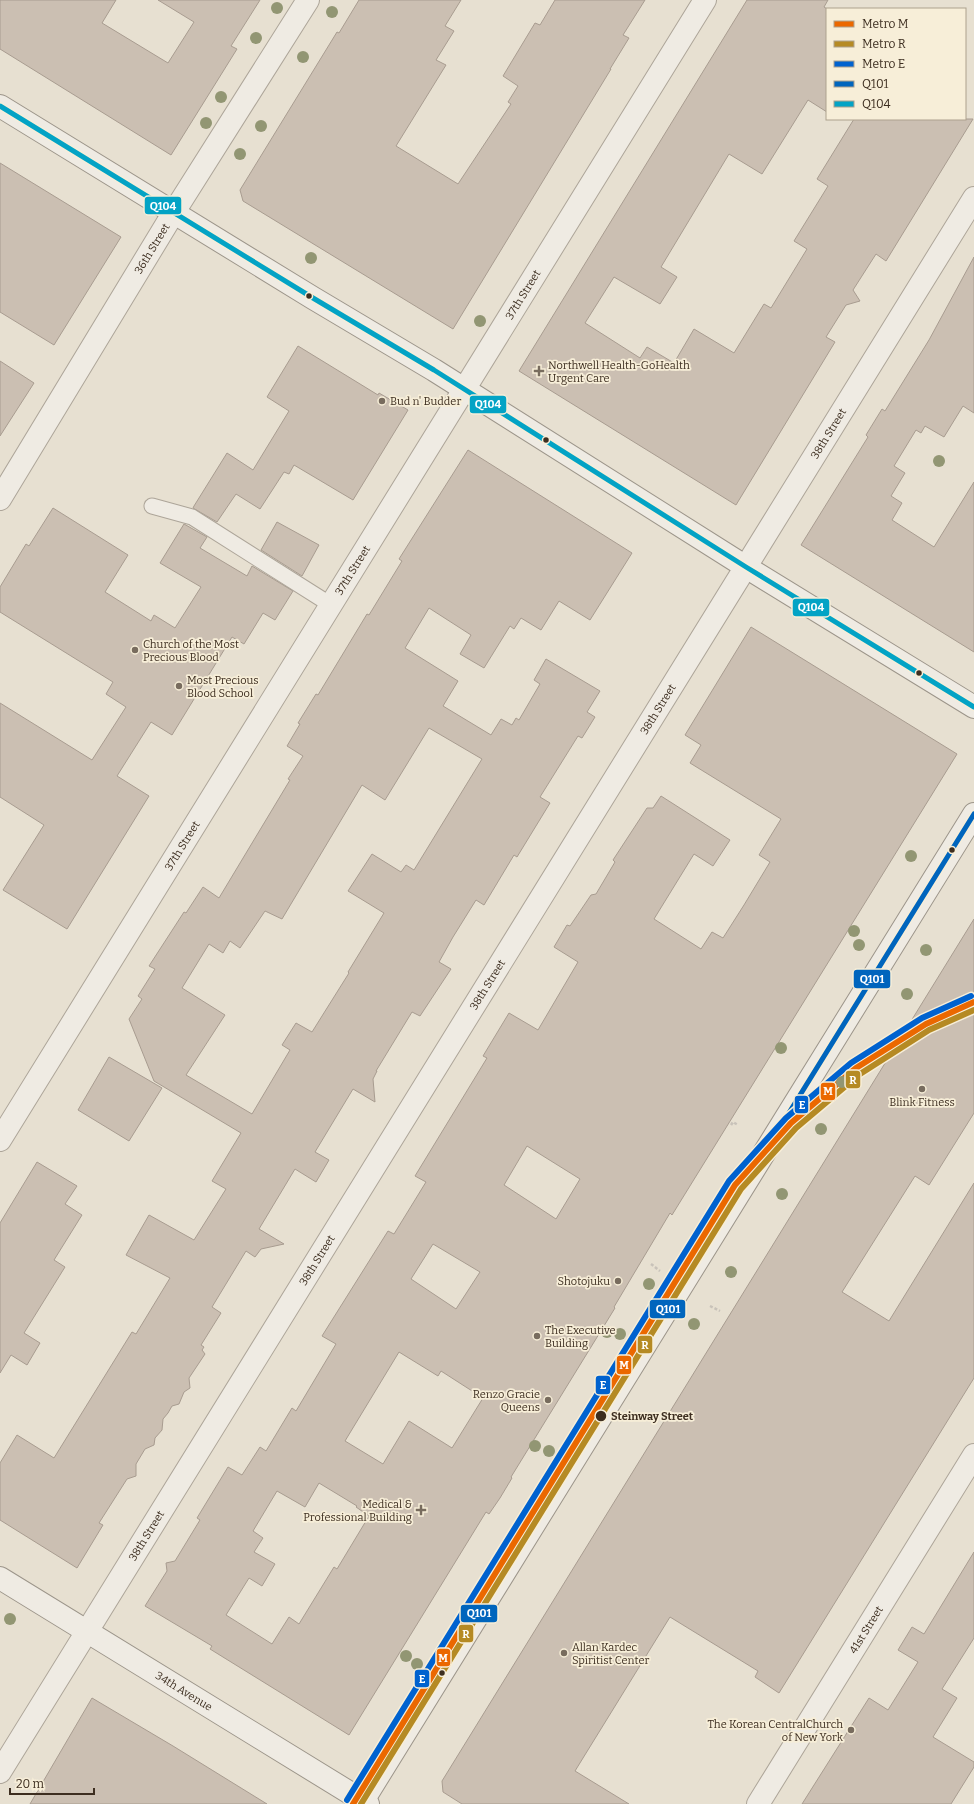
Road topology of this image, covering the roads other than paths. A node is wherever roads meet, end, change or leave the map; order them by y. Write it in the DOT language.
graph roads {
  1 [pos="308,0"];
  2 [pos="705,0"];
  3 [pos="0,106"];
  4 [pos="974,198"];
  5 [pos="174,212"];
  6 [pos="464,389"];
  7 [pos="0,499"];
  8 [pos="152,506"];
  9 [pos="746,567"];
  10 [pos="331,605"];
  11 [pos="974,707"];
  12 [pos="974,814"];
  13 [pos="0,1140"];
  14 [pos="974,1455"];
  15 [pos="0,1578"];
  16 [pos="88,1632"];
  17 [pos="0,1772"];
  18 [pos="364,1803"];
  19 [pos="758,1804"];
  1 -- 5 [label="street, 36th Street"];
  2 -- 6 [label="street, 37th Street"];
  3 -- 5 [label="street"];
  4 -- 9 [label="street, 38th Street"];
  5 -- 6 [label="street"];
  5 -- 7 [label="street, 36th Street"];
  6 -- 9 [label="street"];
  6 -- 10 [label="street, 37th Street"];
  8 -- 10 [label="lane"];
  9 -- 11 [label="street"];
  9 -- 16 [label="street, 38th Street"];
  10 -- 13 [label="street, 37th Street"];
  12 -- 18 [label="street"];
  14 -- 19 [label="street, 41st Street"];
  15 -- 16 [label="street, 34th Avenue"];
  16 -- 17 [label="street, 38th Street"];
  16 -- 18 [label="street, 34th Avenue"];
}
